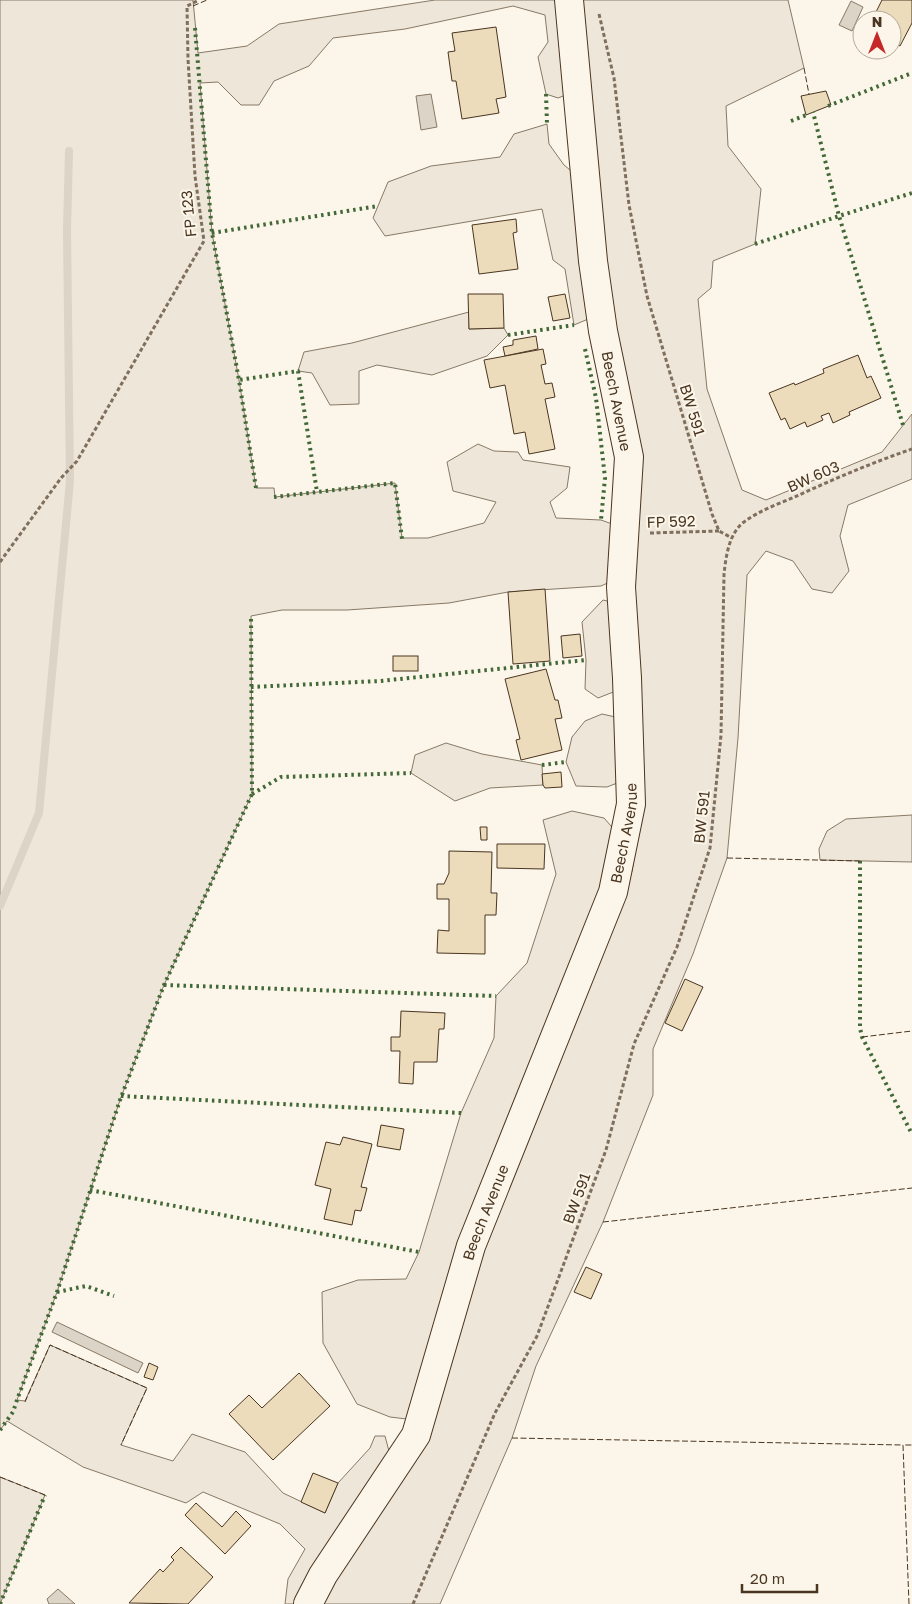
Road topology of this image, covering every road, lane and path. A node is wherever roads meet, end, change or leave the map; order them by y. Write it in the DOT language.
graph roads {
  1 [pos="200,0"];
  2 [pos="569,0"];
  3 [pos="597,9"];
  4 [pos="912,448"];
  5 [pos="719,531"];
  6 [pos="624,534"];
  7 [pos="732,538"];
  8 [pos="0,562"];
  9 [pos="308,1604"];
  10 [pos="413,1604"];
  1 -- 8 [label="path, FP 123"];
  2 -- 6 [label="street, Beech Avenue"];
  3 -- 5 [label="path, BW 591"];
  4 -- 7 [label="path, BW 603"];
  5 -- 6 [label="path, FP 592"];
  5 -- 7 [label="path"];
  6 -- 9 [label="street, Beech Avenue"];
  7 -- 10 [label="path, BW 591"];
}
